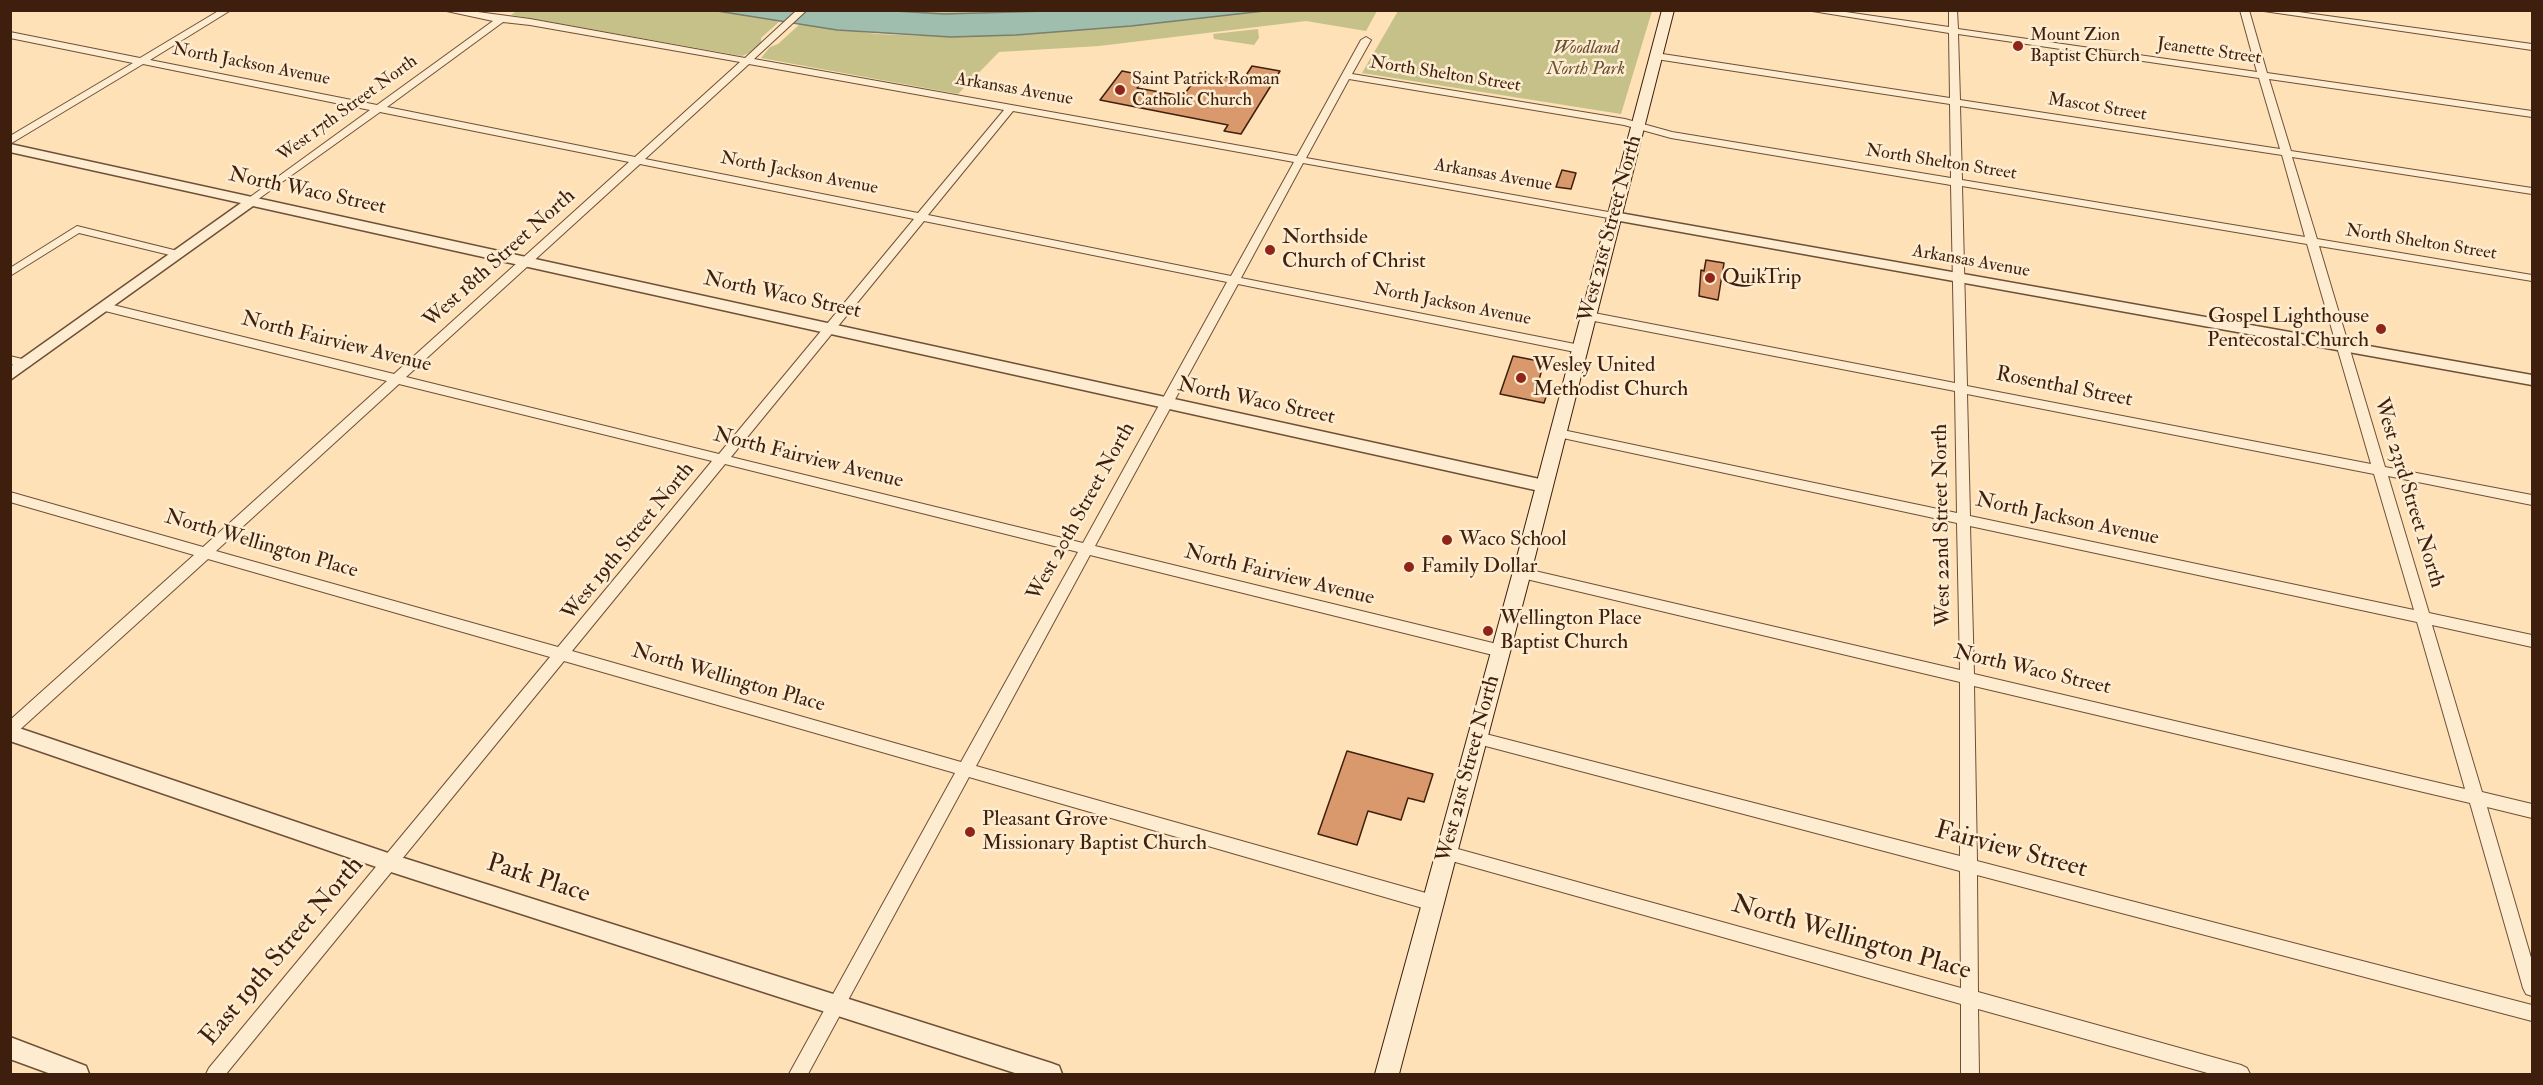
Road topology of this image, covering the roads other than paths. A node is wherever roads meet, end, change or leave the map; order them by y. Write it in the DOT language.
graph roads {
  1 [pos="227,10"];
  2 [pos="446,10"];
  3 [pos="804,10"];
  4 [pos="1668,10"];
  5 [pos="1810,10"];
  6 [pos="1953,10"];
  7 [pos="2244,10"];
  8 [pos="2261,10"];
  9 [pos="501,20"];
  10 [pos="1953,31"];
  11 [pos="10,35"];
  12 [pos="1365,40"];
  13 [pos="2532,47"];
  14 [pos="1656,56"];
  15 [pos="748,61"];
  16 [pos="142,62"];
  17 [pos="1346,76"];
  18 [pos="2263,76"];
  19 [pos="1954,102"];
  20 [pos="1011,108"];
  21 [pos="379,109"];
  22 [pos="2532,114"];
  23 [pos="1638,126"];
  24 [pos="10,141"];
  25 [pos="10,148"];
  26 [pos="2285,153"];
  27 [pos="1300,159"];
  28 [pos="638,160"];
  29 [pos="1957,183"];
  30 [pos="2532,191"];
  31 [pos="250,202"];
  32 [pos="1614,216"];
  33 [pos="922,217"];
  34 [pos="2311,242"];
  35 [pos="178,254"];
  36 [pos="527,261"];
  37 [pos="10,273"];
  38 [pos="1960,278"];
  39 [pos="2532,278"];
  40 [pos="1234,279"];
  41 [pos="105,307"];
  42 [pos="1588,316"];
  43 [pos="831,328"];
  44 [pos="2342,346"];
  45 [pos="1580,349"];
  46 [pos="10,360"];
  47 [pos="26,364"];
  48 [pos="10,375"];
  49 [pos="398,378"];
  50 [pos="2532,380"];
  51 [pos="1962,388"];
  52 [pos="1166,403"];
  53 [pos="1558,433"];
  54 [pos="723,458"];
  55 [pos="2379,470"];
  56 [pos="1544,486"];
  57 [pos="10,497"];
  58 [pos="2532,500"];
  59 [pos="1964,519"];
  60 [pos="1087,548"];
  61 [pos="205,553"];
  62 [pos="1522,573"];
  63 [pos="2423,618"];
  64 [pos="2532,641"];
  65 [pos="1501,651"];
  66 [pos="561,655"];
  67 [pos="1967,678"];
  68 [pos="10,732"];
  69 [pos="1478,738"];
  70 [pos="966,769"];
  71 [pos="2477,798"];
  72 [pos="2532,811"];
  73 [pos="1447,853"];
  74 [pos="391,863"];
  75 [pos="1970,866"];
  76 [pos="1433,903"];
  77 [pos="2532,988"];
  78 [pos="1970,999"];
  79 [pos="837,1005"];
  80 [pos="2532,1013"];
  81 [pos="10,1048"];
  82 [pos="78,1074"];
  83 [pos="215,1074"];
  84 [pos="798,1074"];
  85 [pos="1051,1074"];
  86 [pos="1387,1074"];
  87 [pos="1970,1074"];
  88 [pos="2241,1074"];
  1 -- 16 [label="street"];
  2 -- 9 [label="street, Arkansas Avenue"];
  3 -- 15 [label="street, West 18th Street North"];
  4 -- 14 [label="main road, West 21st Street North"];
  5 -- 10 [label="street, Jeanette Street"];
  6 -- 10 [label="street, West 22nd Street North"];
  7 -- 18 [label="street, West 23rd Street North"];
  8 -- 13 [label="street"];
  9 -- 15 [label="street, Arkansas Avenue"];
  9 -- 21 [label="street, West 17th Street North"];
  10 -- 18 [label="street, Jeanette Street"];
  10 -- 19 [label="street, West 22nd Street North"];
  11 -- 16 [label="street, North Jackson Avenue"];
  12 -- 17 [label="street, West 20th Street North"];
  14 -- 19 [label="street, Mascot Street"];
  14 -- 23 [label="main road, West 21st Street North"];
  15 -- 20 [label="street, Arkansas Avenue"];
  15 -- 28 [label="street, West 18th Street North"];
  16 -- 21 [label="street, North Jackson Avenue"];
  16 -- 24 [label="street"];
  17 -- 23 [label="street, North Shelton Street"];
  17 -- 27 [label="street, West 20th Street North"];
  18 -- 22 [label="street, Jeanette Street"];
  18 -- 26 [label="street, West 23rd Street North"];
  19 -- 26 [label="street, Mascot Street"];
  19 -- 29 [label="street, West 22nd Street North"];
  20 -- 27 [label="street, Arkansas Avenue"];
  20 -- 33 [label="street, West 19th Street North"];
  21 -- 28 [label="street, North Jackson Avenue"];
  21 -- 31 [label="street, West 17th Street North"];
  23 -- 29 [label="street, North Shelton Street"];
  23 -- 32 [label="main road, West 21st Street North"];
  25 -- 31 [label="street, North Waco Street"];
  26 -- 30 [label="street, Mascot Street"];
  26 -- 34 [label="street, West 23rd Street North"];
  27 -- 32 [label="street, Arkansas Avenue"];
  27 -- 40 [label="street, West 20th Street North"];
  28 -- 33 [label="street, North Jackson Avenue"];
  28 -- 36 [label="street, West 18th Street North"];
  29 -- 34 [label="street, North Shelton Street"];
  29 -- 38 [label="street, West 22nd Street North"];
  31 -- 35 [label="street, West 17th Street North"];
  31 -- 36 [label="street, North Waco Street"];
  32 -- 38 [label="street, Arkansas Avenue"];
  32 -- 42 [label="main road, West 21st Street North"];
  33 -- 40 [label="street, North Jackson Avenue"];
  33 -- 43 [label="street, West 19th Street North"];
  34 -- 39 [label="street, North Shelton Street"];
  34 -- 44 [label="street, West 23rd Street North"];
  35 -- 37 [label="street"];
  35 -- 41 [label="street, West 17th Street North"];
  36 -- 43 [label="street, North Waco Street"];
  36 -- 49 [label="street, West 18th Street North"];
  38 -- 44 [label="street, Arkansas Avenue"];
  38 -- 51 [label="street, West 22nd Street North"];
  40 -- 45 [label="street, North Jackson Avenue"];
  40 -- 52 [label="street, West 20th Street North"];
  41 -- 47 [label="street, West 17th Street North"];
  41 -- 49 [label="street, North Fairview Avenue"];
  42 -- 45 [label="main road, West 21st Street North"];
  42 -- 51 [label="street, Rosenthal Street"];
  43 -- 52 [label="street, North Waco Street"];
  43 -- 54 [label="street, West 19th Street North"];
  44 -- 50 [label="street, Arkansas Avenue"];
  44 -- 55 [label="street, West 23rd Street North"];
  45 -- 53 [label="main road, West 21st Street North"];
  46 -- 47 [label="street"];
  47 -- 48 [label="street, West 17th Street North"];
  49 -- 54 [label="street, North Fairview Avenue"];
  49 -- 61 [label="street, West 18th Street North"];
  51 -- 55 [label="street, Rosenthal Street"];
  51 -- 59 [label="street, West 22nd Street North"];
  52 -- 56 [label="street, North Waco Street"];
  52 -- 60 [label="street, West 20th Street North"];
  53 -- 56 [label="main road, West 21st Street North"];
  53 -- 59 [label="street, North Jackson Avenue"];
  54 -- 60 [label="street, North Fairview Avenue"];
  54 -- 66 [label="street, West 19th Street North"];
  55 -- 58 [label="street, Rosenthal Street"];
  55 -- 63 [label="street, West 23rd Street North"];
  56 -- 62 [label="main road, West 21st Street North"];
  57 -- 61 [label="street, North Wellington Place"];
  59 -- 63 [label="street, North Jackson Avenue"];
  59 -- 67 [label="street, West 22nd Street North"];
  60 -- 65 [label="street, North Fairview Avenue"];
  60 -- 70 [label="street, West 20th Street North"];
  61 -- 66 [label="street, North Wellington Place"];
  61 -- 68 [label="street, West 18th Street North"];
  62 -- 65 [label="main road, West 21st Street North"];
  62 -- 67 [label="street, North Waco Street"];
  63 -- 64 [label="street, North Jackson Avenue"];
  63 -- 71 [label="street, West 23rd Street North"];
  65 -- 69 [label="main road, West 21st Street North"];
  66 -- 70 [label="street, North Wellington Place"];
  66 -- 74 [label="street, West 19th Street North"];
  67 -- 71 [label="street, North Waco Street"];
  67 -- 75 [label="street, West 22nd Street North"];
  68 -- 74 [label="street, Park Place"];
  69 -- 73 [label="main road, West 21st Street North"];
  69 -- 75 [label="street, Fairview Street"];
  70 -- 76 [label="street, North Wellington Place"];
  70 -- 79 [label="street, West 20th Street North"];
  71 -- 72 [label="street, North Waco Street"];
  71 -- 77 [label="street, West 23rd Street North"];
  73 -- 76 [label="main road, West 21st Street North"];
  73 -- 78 [label="street, North Wellington Place"];
  74 -- 79 [label="street, Park Place"];
  74 -- 83 [label="street, East 19th Street North"];
  75 -- 78 [label="street, West 22nd Street North"];
  75 -- 80 [label="street, Fairview Street"];
  76 -- 86 [label="main road, West 21st Street North"];
  78 -- 87 [label="street, West 22nd Street North"];
  78 -- 88 [label="street, North Wellington Place"];
  79 -- 84 [label="street, West 20th Street North"];
  79 -- 85 [label="street, Park Place"];
  81 -- 82 [label="street"];
}
